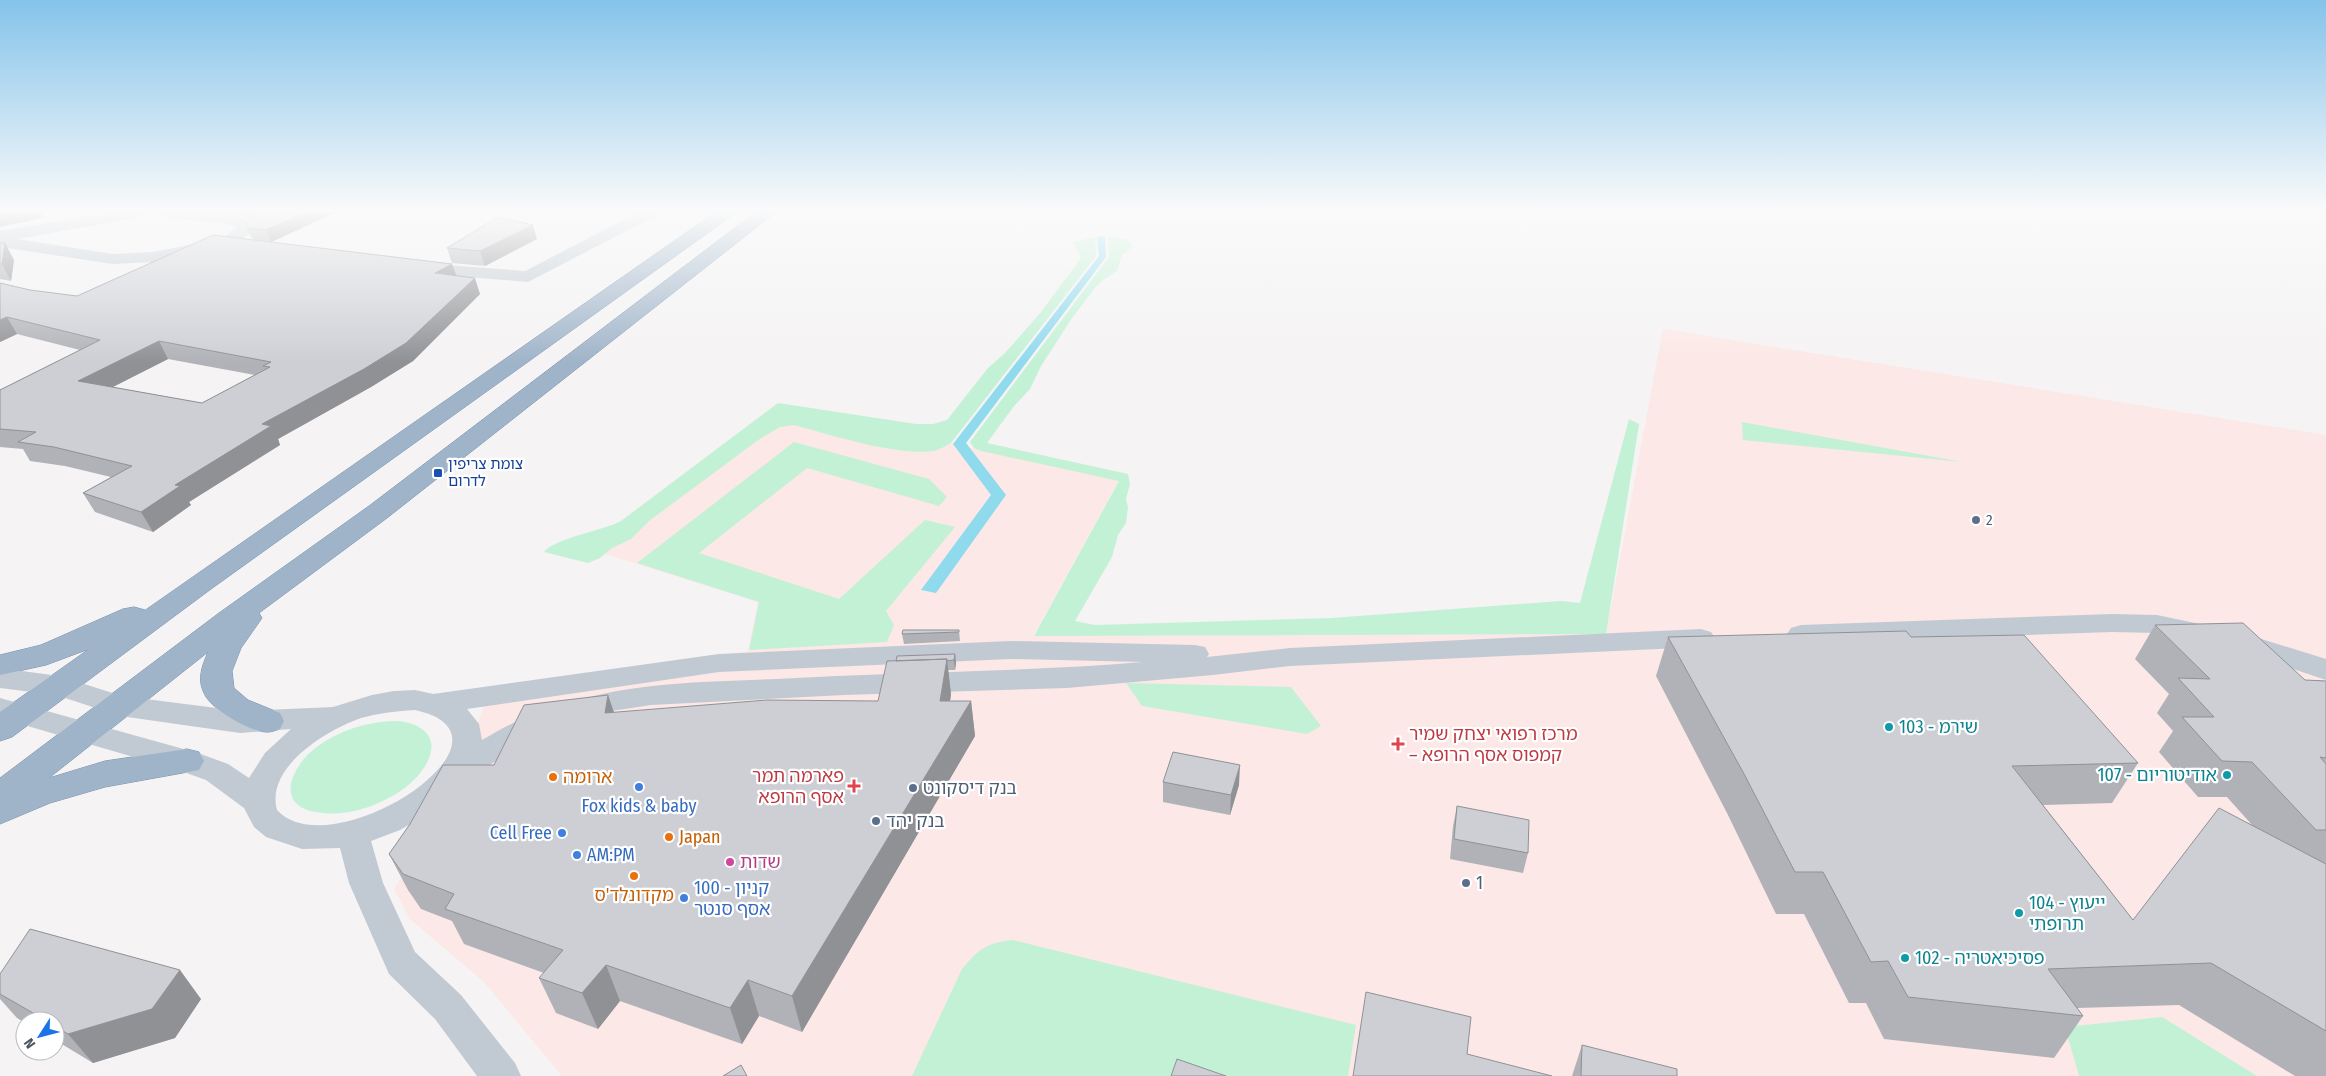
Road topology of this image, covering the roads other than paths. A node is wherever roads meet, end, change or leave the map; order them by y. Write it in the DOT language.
graph roads {
  1 [pos="554,262"];
  2 [pos="657,262"];
  3 [pos="702,262"];
  4 [pos="404,266"];
  5 [pos="201,583"];
  6 [pos="265,594"];
  7 [pos="1773,635"];
  8 [pos="1724,637"];
  9 [pos="1290,657"];
  10 [pos="0,665"];
  11 [pos="2326,670"];
  12 [pos="0,678"];
  13 [pos="59,686"];
  14 [pos="436,703"];
  15 [pos="120,706"];
  16 [pos="340,716"];
  17 [pos="7,717"];
  18 [pos="268,721"];
  19 [pos="84,732"];
  20 [pos="187,761"];
  21 [pos="455,772"];
  22 [pos="0,797"];
  23 [pos="259,802"];
  24 [pos="0,812"];
  25 [pos="352,833"];
  26 [pos="501,1076"];
  1 -- 4 [label="street"];
  2 -- 5 [label="highway"];
  3 -- 6 [label="highway"];
  5 -- 10 [label="highway"];
  5 -- 13 [label="highway"];
  6 -- 15 [label="highway"];
  6 -- 18 [label="highway"];
  7 -- 11 [label="street"];
  8 -- 9 [label="street"];
  9 -- 14 [label="street"];
  9 -- 21 [label="street"];
  12 -- 13 [label="street"];
  13 -- 15 [label="street"];
  13 -- 17 [label="highway"];
  14 -- 16 [label="street"];
  14 -- 21 [label="street"];
  15 -- 18 [label="street"];
  15 -- 19 [label="highway"];
  16 -- 18 [label="street"];
  16 -- 23 [label="street"];
  17 -- 19 [label="street"];
  19 -- 20 [label="street"];
  19 -- 22 [label="highway"];
  20 -- 23 [label="street"];
  20 -- 24 [label="highway"];
  21 -- 25 [label="street"];
  23 -- 25 [label="street"];
  25 -- 26 [label="street"];
}
